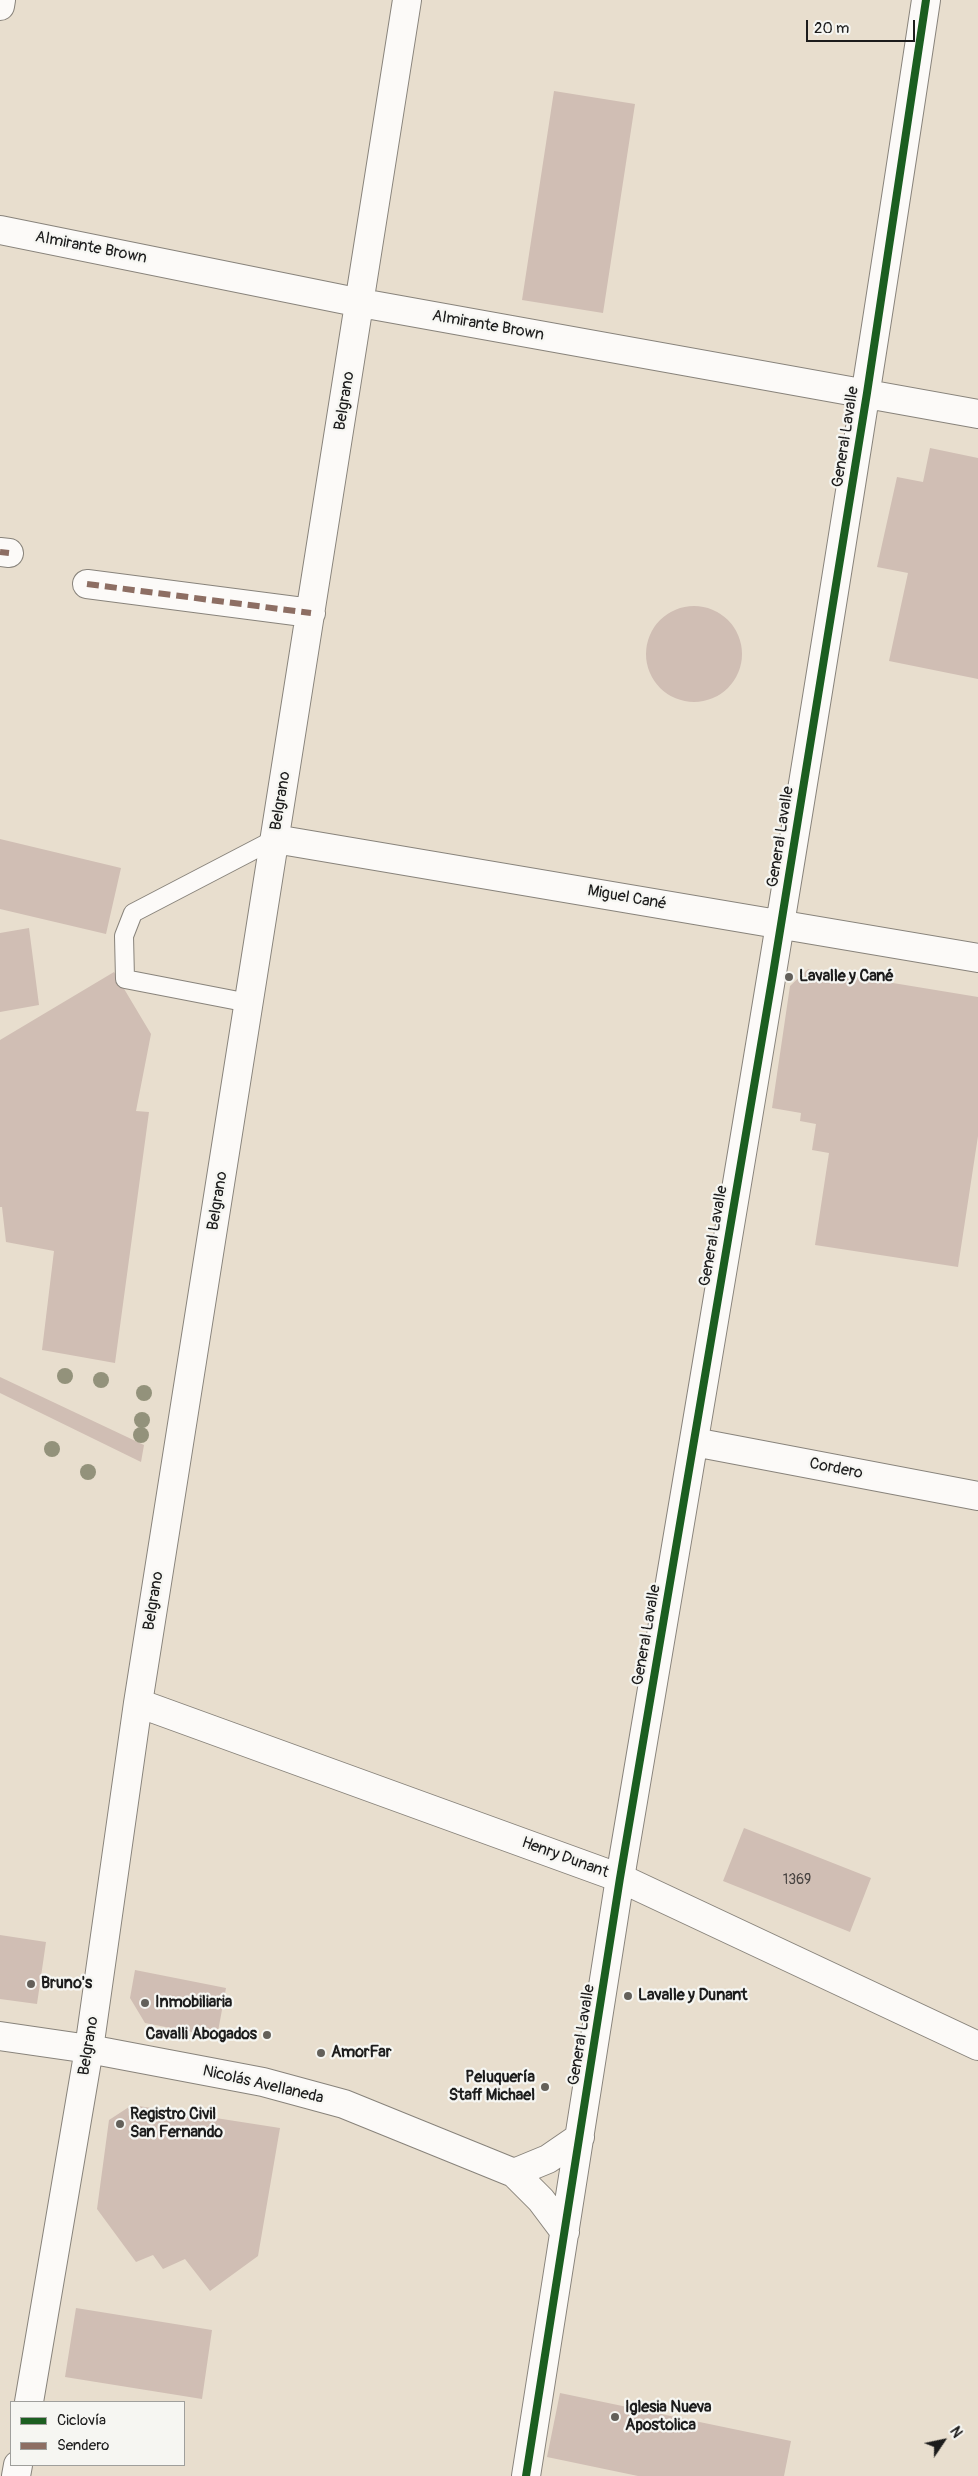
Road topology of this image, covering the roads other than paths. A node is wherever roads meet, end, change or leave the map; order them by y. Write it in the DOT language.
graph roads {
  1 [pos="2,0"];
  2 [pos="407,0"];
  3 [pos="926,0"];
  4 [pos="0,6"];
  5 [pos="0,230"];
  6 [pos="360,303"];
  7 [pos="867,393"];
  8 [pos="978,414"];
  9 [pos="88,584"];
  10 [pos="311,613"];
  11 [pos="275,839"];
  12 [pos="781,924"];
  13 [pos="978,958"];
  14 [pos="249,1003"];
  15 [pos="694,1442"];
  16 [pos="978,1496"];
  17 [pos="138,1703"];
  18 [pos="620,1878"];
  19 [pos="0,2036"];
  20 [pos="978,2046"];
  21 [pos="89,2049"];
  22 [pos="580,2137"];
  23 [pos="514,2173"];
  24 [pos="565,2232"];
  25 [pos="28,2401"];
  26 [pos="526,2476"];
  1 -- 4 [label="street"];
  2 -- 6 [label="street, Belgrano"];
  3 -- 7 [label="street, General Lavalle"];
  5 -- 6 [label="street, Almirante Brown"];
  6 -- 7 [label="street, Almirante Brown"];
  6 -- 10 [label="street, Belgrano"];
  7 -- 8 [label="street, Almirante Brown"];
  7 -- 12 [label="street, General Lavalle"];
  9 -- 10 [label="street"];
  10 -- 11 [label="street, Belgrano"];
  11 -- 12 [label="street, Miguel Cané"];
  11 -- 14 [label="street, Belgrano"];
  11 -- 14 [label="lane"];
  12 -- 13 [label="street, Miguel Cané"];
  12 -- 15 [label="street, General Lavalle"];
  14 -- 17 [label="street, Belgrano"];
  15 -- 16 [label="street, Cordero"];
  15 -- 18 [label="street, General Lavalle"];
  17 -- 18 [label="street, Henry Dunant"];
  17 -- 21 [label="street, Belgrano"];
  18 -- 20 [label="street, Henry Dunant"];
  18 -- 22 [label="street, General Lavalle"];
  19 -- 21 [label="street, Nicolás Avellaneda"];
  21 -- 23 [label="street, Nicolás Avellaneda"];
  21 -- 25 [label="street, Belgrano"];
  22 -- 23 [label="street"];
  22 -- 24 [label="street, General Lavalle"];
  23 -- 24 [label="street, Nicolás Avellaneda"];
  24 -- 26 [label="street, General Lavalle"];
}
